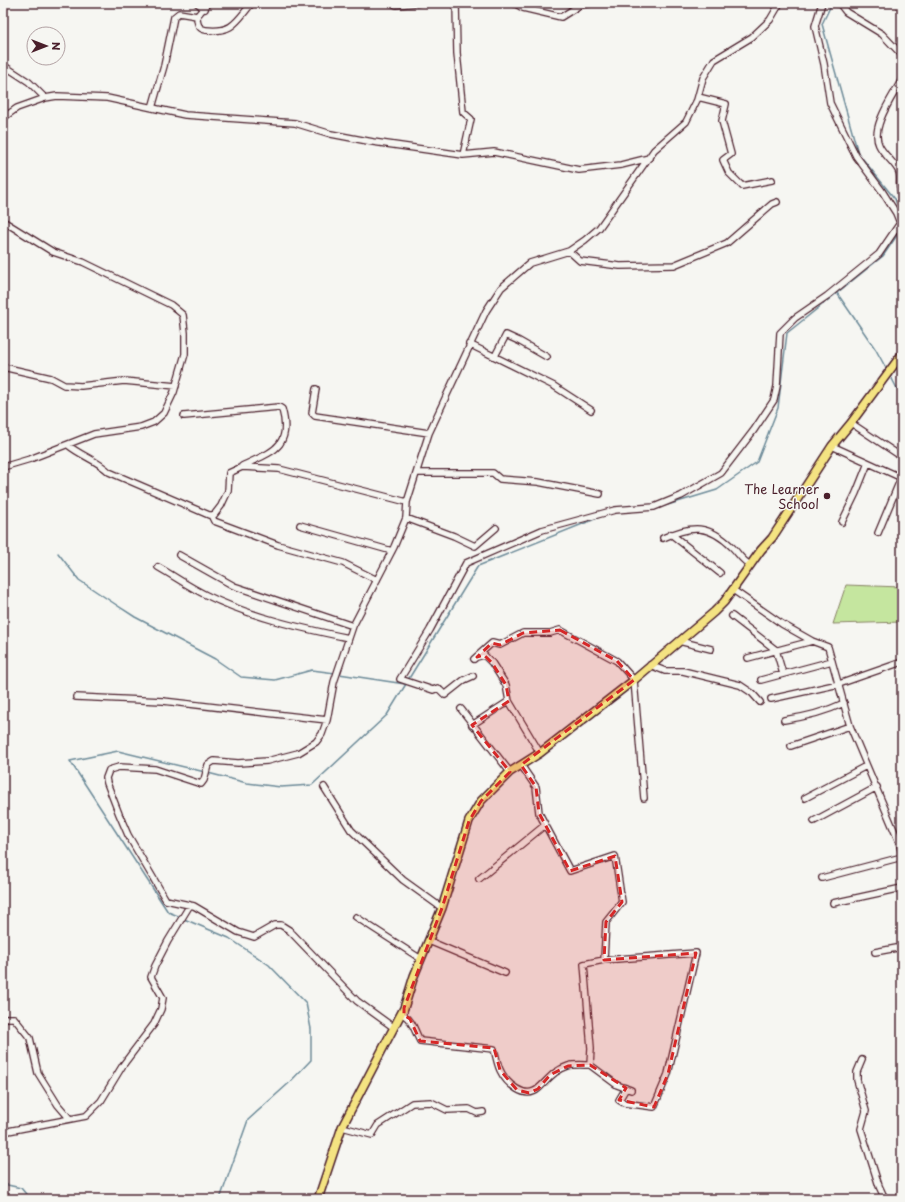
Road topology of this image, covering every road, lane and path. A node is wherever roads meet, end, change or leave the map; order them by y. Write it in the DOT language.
graph roads {
  1 [pos="197,3"];
  2 [pos="252,3"];
  3 [pos="392,3"];
  4 [pos="418,3"];
  5 [pos="456,3"];
  6 [pos="514,3"];
  7 [pos="568,3"];
  8 [pos="591,3"];
  9 [pos="780,3"];
  10 [pos="822,3"];
  11 [pos="838,3"];
  12 [pos="206,6"];
  13 [pos="578,6"];
  14 [pos="197,16"];
  15 [pos="902,55"];
  16 [pos="3,65"];
  17 [pos="902,79"];
  18 [pos="698,96"];
  19 [pos="45,98"];
  20 [pos="152,108"];
  21 [pos="3,118"];
  22 [pos="463,155"];
  23 [pos="649,158"];
  24 [pos="772,180"];
  25 [pos="902,194"];
  26 [pos="777,202"];
  27 [pos="3,221"];
  28 [pos="569,250"];
  29 [pos="470,344"];
  30 [pos="902,354"];
  31 [pos="495,356"];
  32 [pos="547,357"];
  33 [pos="3,368"];
  34 [pos="176,386"];
  35 [pos="316,389"];
  36 [pos="591,410"];
  37 [pos="184,416"];
  38 [pos="851,423"];
  39 [pos="429,433"];
  40 [pos="68,445"];
  41 [pos="832,446"];
  42 [pos="902,457"];
  43 [pos="868,463"];
  44 [pos="3,467"];
  45 [pos="242,467"];
  46 [pos="417,472"];
  47 [pos="902,478"];
  48 [pos="600,494"];
  49 [pos="407,502"];
  50 [pos="211,515"];
  51 [pos="406,518"];
  52 [pos="842,522"];
  53 [pos="300,525"];
  54 [pos="496,528"];
  55 [pos="878,533"];
  56 [pos="672,534"];
  57 [pos="664,538"];
  58 [pos="392,551"];
  59 [pos="179,555"];
  60 [pos="751,565"];
  61 [pos="158,567"];
  62 [pos="720,573"];
  63 [pos="377,580"];
  64 [pos="733,590"];
  65 [pos="732,616"];
  66 [pos="353,626"];
  67 [pos="349,638"];
  68 [pos="812,640"];
  69 [pos="679,641"];
  70 [pos="711,649"];
  71 [pos="776,650"];
  72 [pos="748,658"];
  73 [pos="832,661"];
  74 [pos="902,662"];
  75 [pos="650,665"];
  76 [pos="783,674"];
  77 [pos="473,676"];
  78 [pos="634,680"];
  79 [pos="761,680"];
  80 [pos="839,684"];
  81 [pos="76,698"];
  82 [pos="771,699"];
  83 [pos="509,701"];
  84 [pos="760,702"];
  85 [pos="844,702"];
  86 [pos="461,709"];
  87 [pos="327,720"];
  88 [pos="784,720"];
  89 [pos="472,725"];
  90 [pos="850,726"];
  91 [pos="790,746"];
  92 [pos="540,753"];
  93 [pos="521,765"];
  94 [pos="866,766"];
  95 [pos="510,772"];
  96 [pos="877,787"];
  97 [pos="324,788"];
  98 [pos="644,798"];
  99 [pos="805,798"];
  100 [pos="814,821"];
  101 [pos="545,825"];
  102 [pos="900,842"];
  103 [pos="902,856"];
  104 [pos="822,878"];
  105 [pos="479,879"];
  106 [pos="902,888"];
  107 [pos="833,903"];
  108 [pos="190,905"];
  109 [pos="442,908"];
  110 [pos="356,917"];
  111 [pos="428,940"];
  112 [pos="902,947"];
  113 [pos="875,952"];
  114 [pos="421,959"];
  115 [pos="604,960"];
  116 [pos="505,973"];
  117 [pos="404,1008"];
  118 [pos="3,1018"];
  119 [pos="393,1027"];
  120 [pos="862,1060"];
  121 [pos="590,1065"];
  122 [pos="483,1112"];
  123 [pos="70,1119"];
  124 [pos="342,1126"];
  125 [pos="3,1132"];
  126 [pos="318,1199"];
  127 [pos="885,1199"];
  1 -- 12 [label="street"];
  2 -- 14 [label="street"];
  3 -- 4 [label="street"];
  5 -- 22 [label="street"];
  6 -- 13 [label="street"];
  7 -- 13 [label="street"];
  8 -- 13 [label="street"];
  9 -- 18 [label="street"];
  10 -- 77 [label="street"];
  11 -- 15 [label="street"];
  12 -- 14 [label="street"];
  14 -- 20 [label="street"];
  16 -- 19 [label="street"];
  17 -- 25 [label="street"];
  18 -- 23 [label="street"];
  18 -- 24 [label="street"];
  19 -- 20 [label="street"];
  19 -- 21 [label="street"];
  20 -- 22 [label="street"];
  22 -- 23 [label="street"];
  23 -- 28 [label="street"];
  26 -- 28 [label="street"];
  27 -- 34 [label="street"];
  28 -- 29 [label="street"];
  29 -- 31 [label="street"];
  29 -- 39 [label="street"];
  30 -- 38 [label="main road"];
  31 -- 32 [label="street"];
  31 -- 36 [label="street"];
  33 -- 34 [label="street"];
  34 -- 40 [label="street"];
  35 -- 39 [label="street"];
  37 -- 45 [label="street"];
  38 -- 41 [label="main road"];
  38 -- 42 [label="street"];
  39 -- 46 [label="street"];
  40 -- 44 [label="street"];
  40 -- 50 [label="street"];
  41 -- 43 [label="street"];
  41 -- 60 [label="main road"];
  43 -- 47 [label="street"];
  43 -- 52 [label="street"];
  45 -- 49 [label="street"];
  45 -- 50 [label="street"];
  46 -- 48 [label="street"];
  46 -- 49 [label="street"];
  47 -- 55 [label="street"];
  49 -- 51 [label="street"];
  50 -- 63 [label="street"];
  51 -- 54 [label="street"];
  51 -- 58 [label="street"];
  53 -- 58 [label="street"];
  56 -- 57 [label="street"];
  56 -- 60 [label="street"];
  56 -- 62 [label="street"];
  58 -- 63 [label="street"];
  59 -- 66 [label="street"];
  60 -- 64 [label="main road"];
  61 -- 67 [label="street"];
  63 -- 66 [label="street"];
  64 -- 68 [label="street"];
  64 -- 69 [label="main road"];
  65 -- 71 [label="street"];
  66 -- 67 [label="street"];
  67 -- 87 [label="street"];
  68 -- 71 [label="street"];
  68 -- 73 [label="street"];
  69 -- 70 [label="street"];
  69 -- 75 [label="main road"];
  71 -- 72 [label="street"];
  71 -- 76 [label="street"];
  73 -- 76 [label="street"];
  73 -- 80 [label="street"];
  74 -- 80 [label="street"];
  75 -- 78 [label="main road"];
  75 -- 84 [label="street"];
  76 -- 79 [label="street"];
  78 -- 83 [label="street"];
  78 -- 92 [label="main road"];
  78 -- 98 [label="street"];
  80 -- 82 [label="street"];
  80 -- 85 [label="street"];
  81 -- 87 [label="street"];
  83 -- 89 [label="street"];
  83 -- 92 [label="street"];
  85 -- 88 [label="street"];
  85 -- 90 [label="street"];
  86 -- 89 [label="street"];
  87 -- 108 [label="street"];
  89 -- 95 [label="street"];
  90 -- 91 [label="street"];
  90 -- 94 [label="street"];
  92 -- 93 [label="main road"];
  93 -- 95 [label="main road"];
  93 -- 101 [label="street"];
  94 -- 96 [label="street"];
  94 -- 99 [label="street"];
  95 -- 109 [label="main road"];
  96 -- 100 [label="street"];
  96 -- 102 [label="street"];
  97 -- 109 [label="street"];
  101 -- 105 [label="street"];
  101 -- 115 [label="street"];
  102 -- 103 [label="street"];
  103 -- 104 [label="street"];
  106 -- 107 [label="street"];
  108 -- 119 [label="street"];
  108 -- 123 [label="street"];
  109 -- 111 [label="main road"];
  110 -- 114 [label="street"];
  111 -- 114 [label="main road"];
  111 -- 116 [label="street"];
  112 -- 113 [label="street"];
  114 -- 117 [label="main road"];
  115 -- 121 [label="street"];
  115 -- 121 [label="street"];
  117 -- 119 [label="main road"];
  117 -- 121 [label="street"];
  118 -- 123 [label="street"];
  119 -- 124 [label="main road"];
  120 -- 127 [label="street"];
  122 -- 124 [label="street"];
  123 -- 125 [label="street"];
  124 -- 126 [label="main road"];
}
